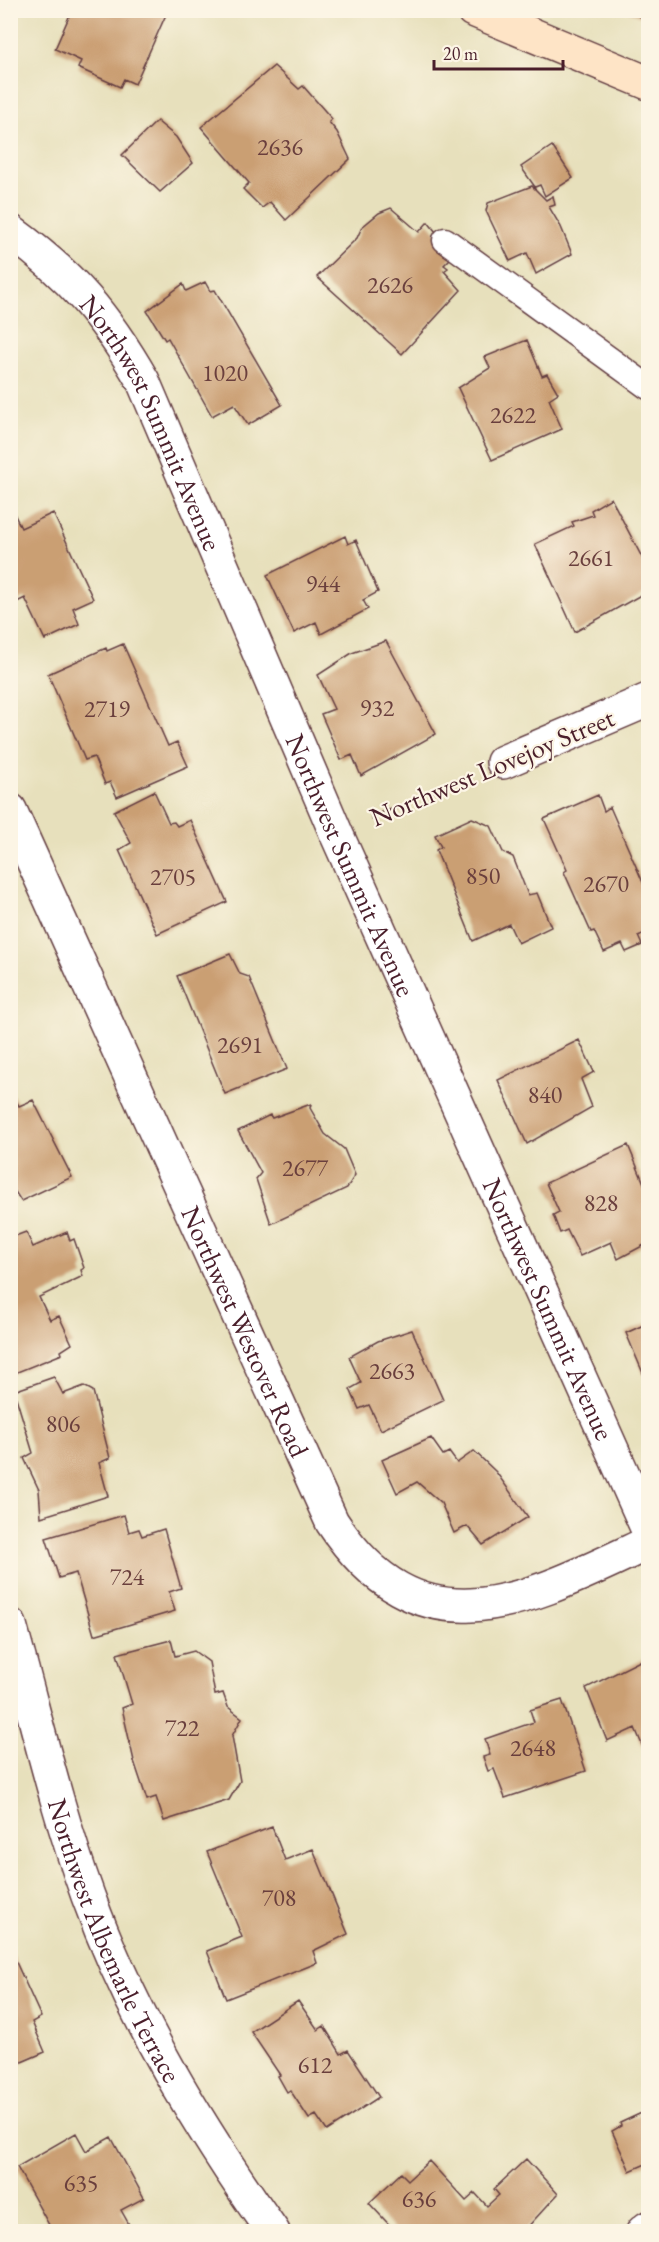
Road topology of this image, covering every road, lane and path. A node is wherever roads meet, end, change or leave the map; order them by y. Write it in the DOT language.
graph roads {
  1 [pos="473,10"];
  2 [pos="648,83"];
  3 [pos="10,231"];
  4 [pos="446,240"];
  5 [pos="648,387"];
  6 [pos="648,700"];
  7 [pos="503,762"];
  8 [pos="10,810"];
  9 [pos="336,833"];
  10 [pos="648,1530"];
  11 [pos="648,1543"];
  12 [pos="10,1625"];
  13 [pos="648,2228"];
  14 [pos="273,2232"];
  15 [pos="643,2232"];
  1 -- 2 [label="main road"];
  3 -- 9 [label="street, Northwest Summit Avenue"];
  4 -- 5 [label="lane"];
  6 -- 7 [label="street, Northwest Lovejoy Street"];
  7 -- 9 [label="path, Northwest Lovejoy Street"];
  8 -- 11 [label="street, Northwest Westover Road"];
  9 -- 10 [label="street, Northwest Summit Avenue"];
  12 -- 14 [label="street, Northwest Albemarle Terrace"];
  13 -- 15 [label="street"];
}
